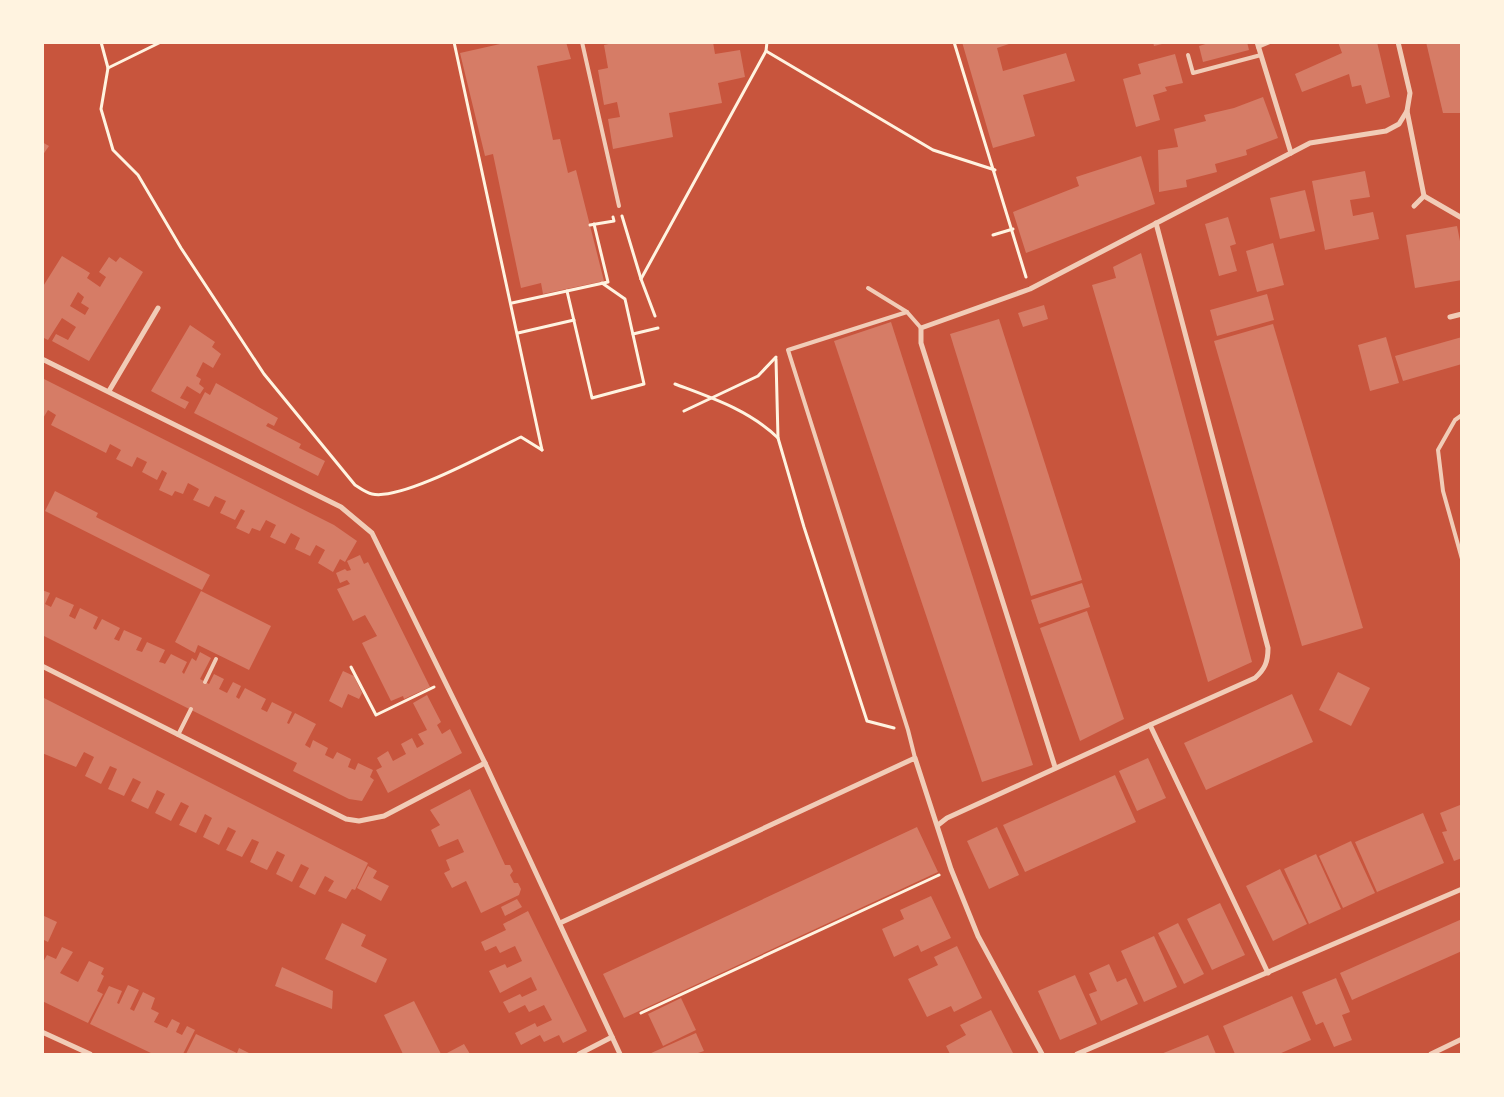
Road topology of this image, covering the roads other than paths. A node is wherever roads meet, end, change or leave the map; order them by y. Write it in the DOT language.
graph roads {
  1 [pos="582,42"];
  2 [pos="1270,42"];
  3 [pos="1398,42"];
  4 [pos="1258,45"];
  5 [pos="1188,55"];
  6 [pos="1261,55"];
  7 [pos="1407,111"];
  8 [pos="1291,153"];
  9 [pos="1424,196"];
  10 [pos="619,206"];
  11 [pos="1414,206"];
  12 [pos="1462,218"];
  13 [pos="1156,223"];
  14 [pos="868,288"];
  15 [pos="158,308"];
  16 [pos="906,312"];
  17 [pos="1462,314"];
  18 [pos="1450,317"];
  19 [pos="921,328"];
  20 [pos="42,359"];
  21 [pos="109,391"];
  22 [pos="1462,416"];
  23 [pos="1462,559"];
  24 [pos="216,659"];
  25 [pos="42,666"];
  26 [pos="205,682"];
  27 [pos="191,710"];
  28 [pos="1150,725"];
  29 [pos="178,734"];
  30 [pos="915,758"];
  31 [pos="485,763"];
  32 [pos="1055,767"];
  33 [pos="938,825"];
  34 [pos="1461,891"];
  35 [pos="560,923"];
  36 [pos="1268,973"];
  37 [pos="42,1032"];
  38 [pos="612,1037"];
  39 [pos="1462,1040"];
  40 [pos="90,1054"];
  41 [pos="579,1054"];
  42 [pos="620,1054"];
  43 [pos="1042,1054"];
  44 [pos="1077,1054"];
  45 [pos="1431,1054"];
  1 -- 10 [label="lane"];
  2 -- 4 [label="lane"];
  3 -- 7 [label="street"];
  4 -- 6 [label="street"];
  5 -- 6 [label="lane"];
  6 -- 8 [label="street"];
  7 -- 8 [label="street"];
  7 -- 9 [label="street"];
  8 -- 13 [label="street"];
  9 -- 11 [label="street"];
  9 -- 12 [label="street"];
  13 -- 19 [label="street"];
  13 -- 28 [label="street"];
  14 -- 16 [label="lane"];
  15 -- 21 [label="street"];
  16 -- 19 [label="lane"];
  16 -- 30 [label="lane"];
  17 -- 18 [label="street"];
  19 -- 32 [label="street"];
  20 -- 21 [label="street"];
  21 -- 31 [label="street"];
  22 -- 23 [label="lane"];
  24 -- 26 [label="lane"];
  25 -- 29 [label="street"];
  27 -- 29 [label="lane"];
  28 -- 32 [label="street"];
  28 -- 36 [label="street"];
  29 -- 31 [label="street"];
  30 -- 33 [label="street"];
  30 -- 35 [label="street"];
  31 -- 35 [label="street"];
  32 -- 33 [label="street"];
  33 -- 43 [label="street"];
  34 -- 36 [label="street"];
  35 -- 38 [label="street"];
  36 -- 44 [label="street"];
  37 -- 40 [label="street"];
  38 -- 41 [label="street"];
  38 -- 42 [label="street"];
  39 -- 45 [label="street"];
}
